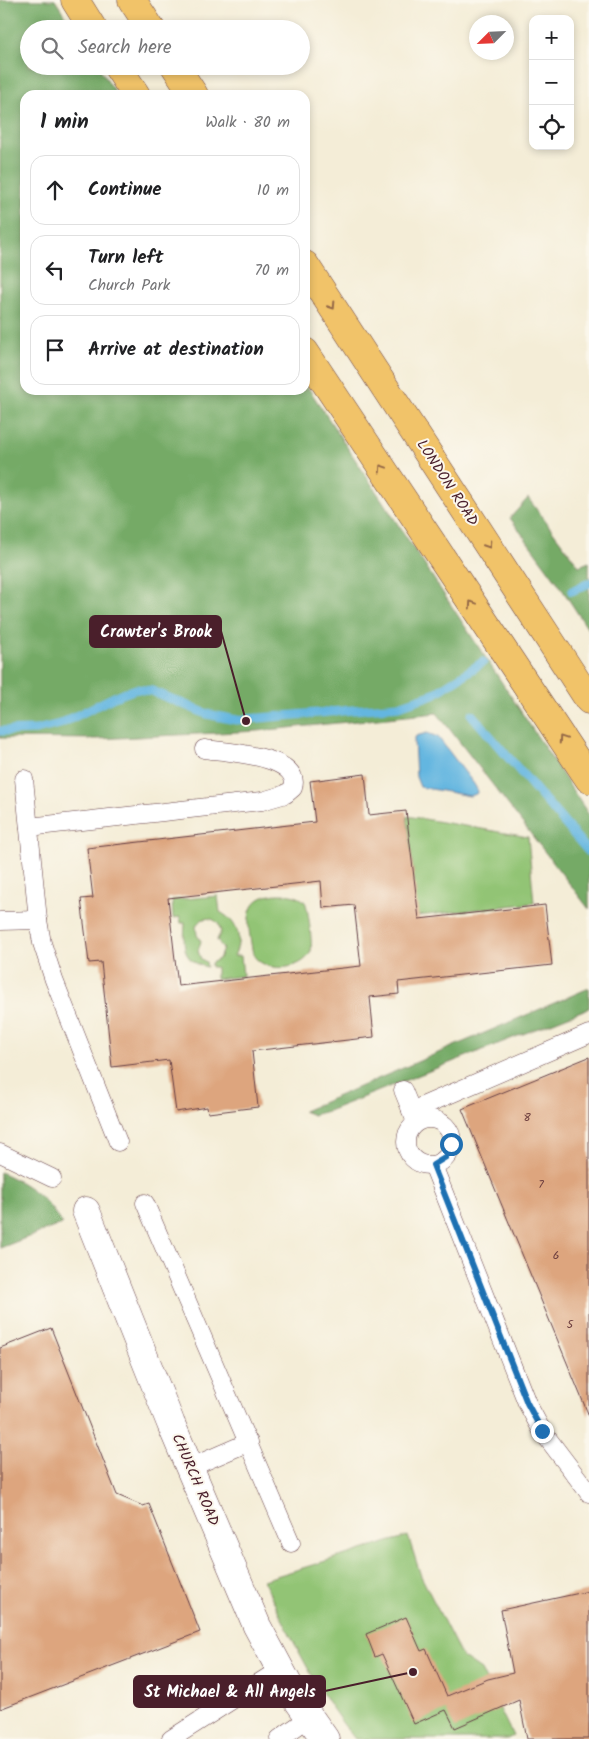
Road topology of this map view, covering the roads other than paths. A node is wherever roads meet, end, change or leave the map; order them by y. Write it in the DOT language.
graph roads {
  1 [pos="75,0"];
  2 [pos="132,0"];
  3 [pos="87,20"];
  4 [pos="145,20"];
  5 [pos="123,75"];
  6 [pos="181,75"];
  7 [pos="133,90"];
  8 [pos="191,90"];
  9 [pos="310,273"];
  10 [pos="310,360"];
  11 [pos="589,700"];
  12 [pos="204,749"];
  13 [pos="24,779"];
  14 [pos="589,779"];
  15 [pos="29,827"];
  16 [pos="38,920"];
  17 [pos="0,921"];
  18 [pos="589,1034"];
  19 [pos="403,1090"];
  20 [pos="414,1117"];
  21 [pos="118,1142"];
  22 [pos="0,1153"];
  23 [pos="433,1165"];
  24 [pos="52,1178"];
  25 [pos="145,1203"];
  26 [pos="86,1211"];
  27 [pos="249,1442"];
  28 [pos="189,1468"];
  29 [pos="589,1493"];
  30 [pos="291,1543"];
  31 [pos="280,1670"];
  32 [pos="317,1728"];
  33 [pos="170,1739"];
  34 [pos="279,1739"];
  1 -- 3 [label="main road"];
  2 -- 4 [label="main road"];
  5 -- 7 [label="main road"];
  6 -- 8 [label="main road"];
  9 -- 11 [label="main road, LONDON ROAD, one-way"];
  14 -- 10 [label="main road, one-way"];
  12 -- 15 [label="lane"];
  13 -- 15 [label="lane"];
  15 -- 16 [label="lane"];
  16 -- 17 [label="lane"];
  16 -- 21 [label="lane"];
  18 -- 20 [label="lane"];
  19 -- 20 [label="lane"];
  20 -- 23 [label="lane"];
  20 -- 23 [label="lane"];
  22 -- 24 [label="lane"];
  23 -- 29 [label="lane"];
  25 -- 27 [label="lane"];
  26 -- 28 [label="street, CHURCH ROAD"];
  27 -- 28 [label="lane"];
  27 -- 30 [label="lane"];
  28 -- 31 [label="street, CHURCH ROAD"];
  31 -- 32 [label="street, CHURCH ROAD"];
  31 -- 33 [label="lane"];
  32 -- 34 [label="lane"];
}
